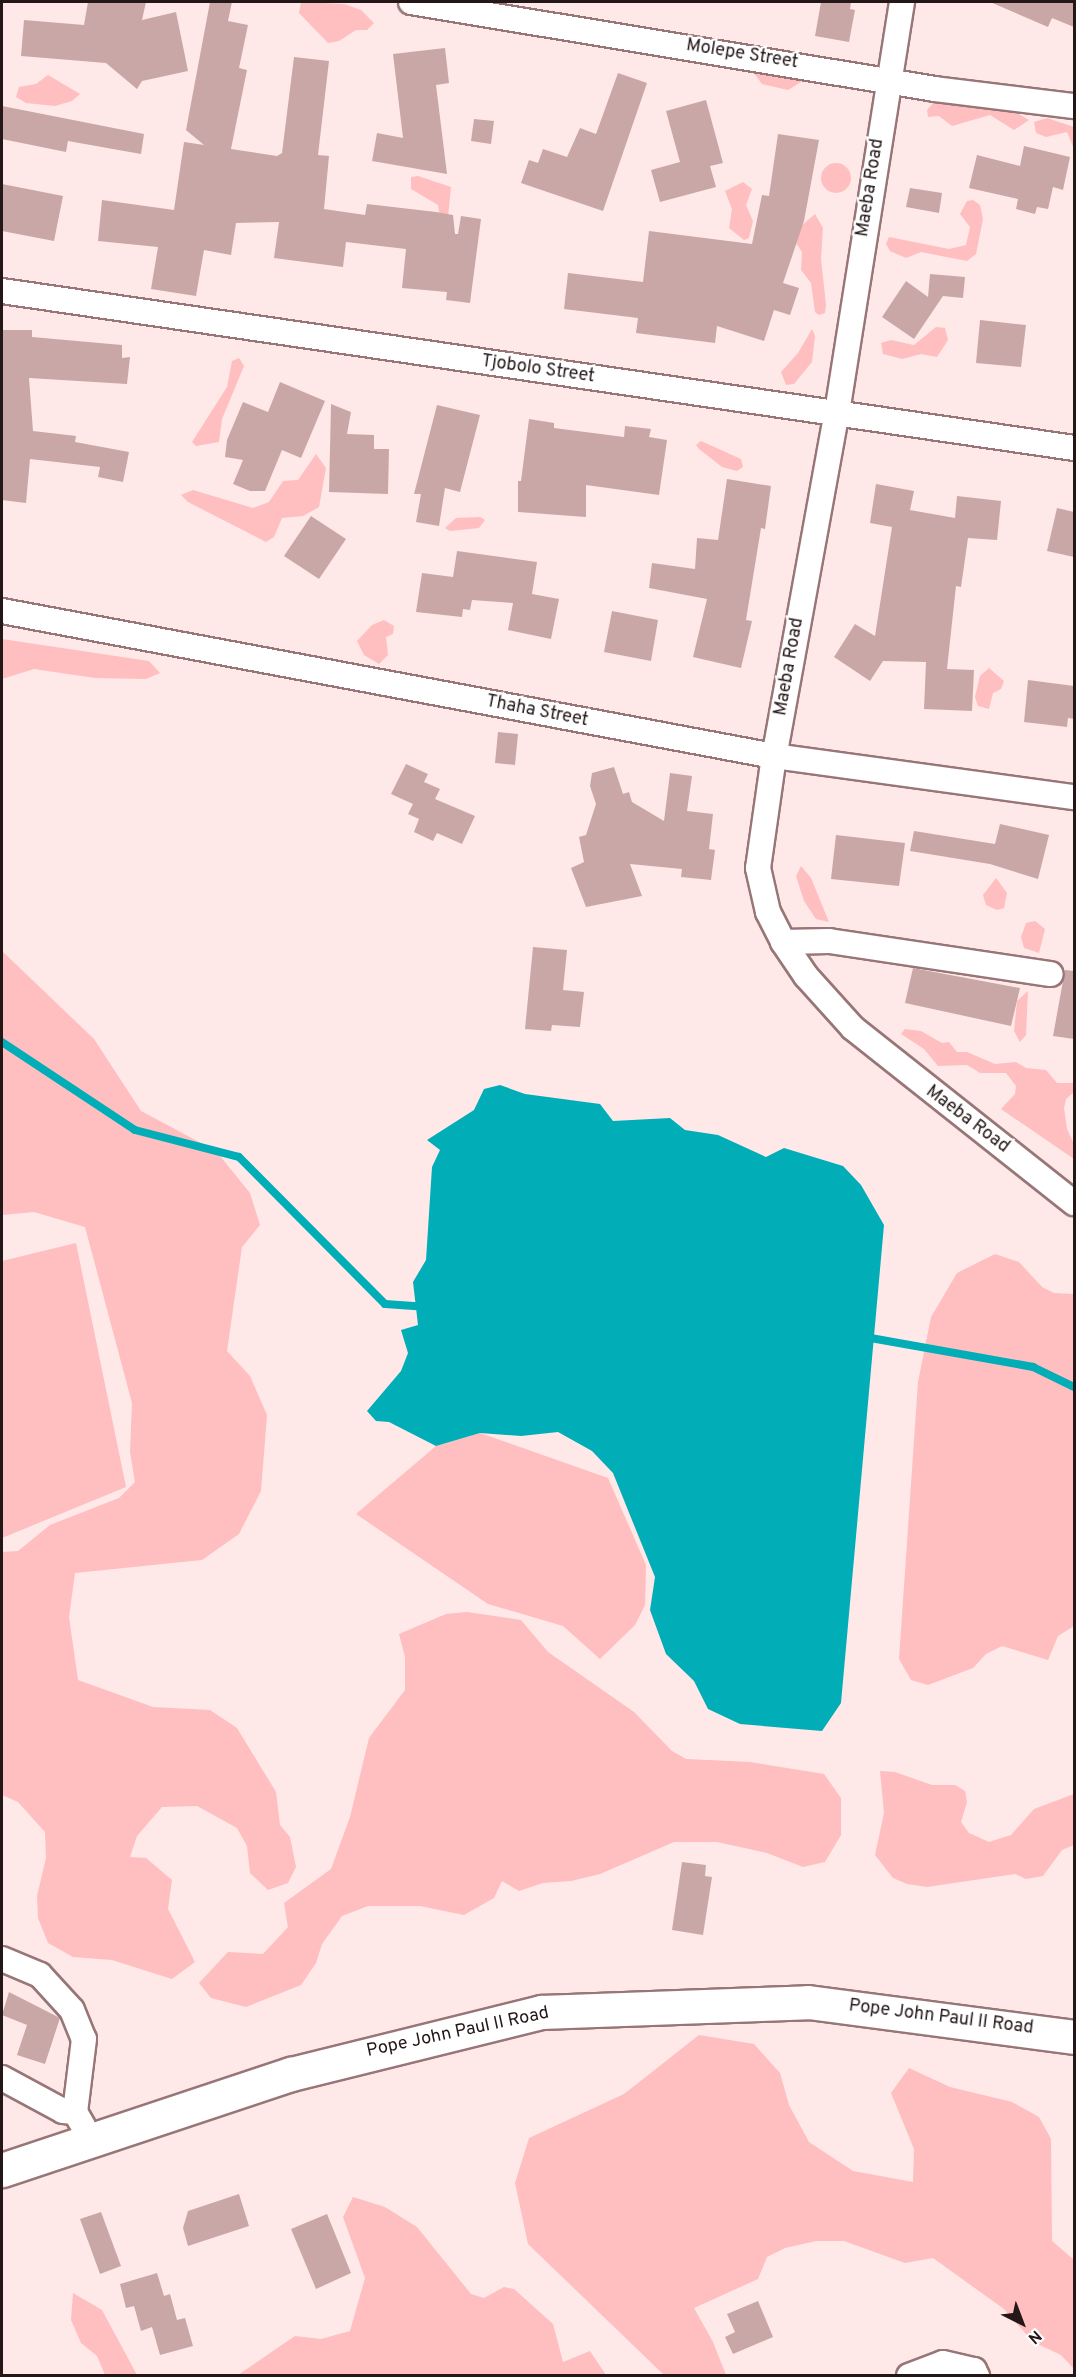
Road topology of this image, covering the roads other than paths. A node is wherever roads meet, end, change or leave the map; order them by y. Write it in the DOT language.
graph roads {
  1 [pos="411,2"];
  2 [pos="902,2"];
  3 [pos="888,79"];
  4 [pos="1074,106"];
  5 [pos="2,291"];
  6 [pos="837,411"];
  7 [pos="1074,448"];
  8 [pos="2,611"];
  9 [pos="774,756"];
  10 [pos="1074,797"];
  11 [pos="783,942"];
  12 [pos="1051,974"];
  13 [pos="1074,1203"];
  14 [pos="2,1959"];
  15 [pos="1072,2040"];
  16 [pos="2,2078"];
  17 [pos="75,2112"];
  18 [pos="91,2141"];
  19 [pos="2,2170"];
  20 [pos="909,2376"];
  21 [pos="977,2376"];
  1 -- 3 [label="street, Molepe Street"];
  2 -- 3 [label="street, Maeba Road"];
  3 -- 4 [label="street, Molepe Street"];
  3 -- 6 [label="street, Maeba Road"];
  5 -- 6 [label="street, Tjobolo Street"];
  6 -- 7 [label="street, Tjobolo Street"];
  6 -- 9 [label="street, Maeba Road"];
  8 -- 9 [label="street, Thaha Street"];
  9 -- 10 [label="street, Thaha Street"];
  9 -- 11 [label="street, Maeba Road"];
  11 -- 12 [label="street"];
  11 -- 13 [label="street, Maeba Road"];
  14 -- 17 [label="street"];
  15 -- 18 [label="main road, Pope John Paul II Road"];
  16 -- 17 [label="street"];
  17 -- 18 [label="street"];
  18 -- 19 [label="main road, Pope John Paul II Road"];
  20 -- 21 [label="street"];
}
